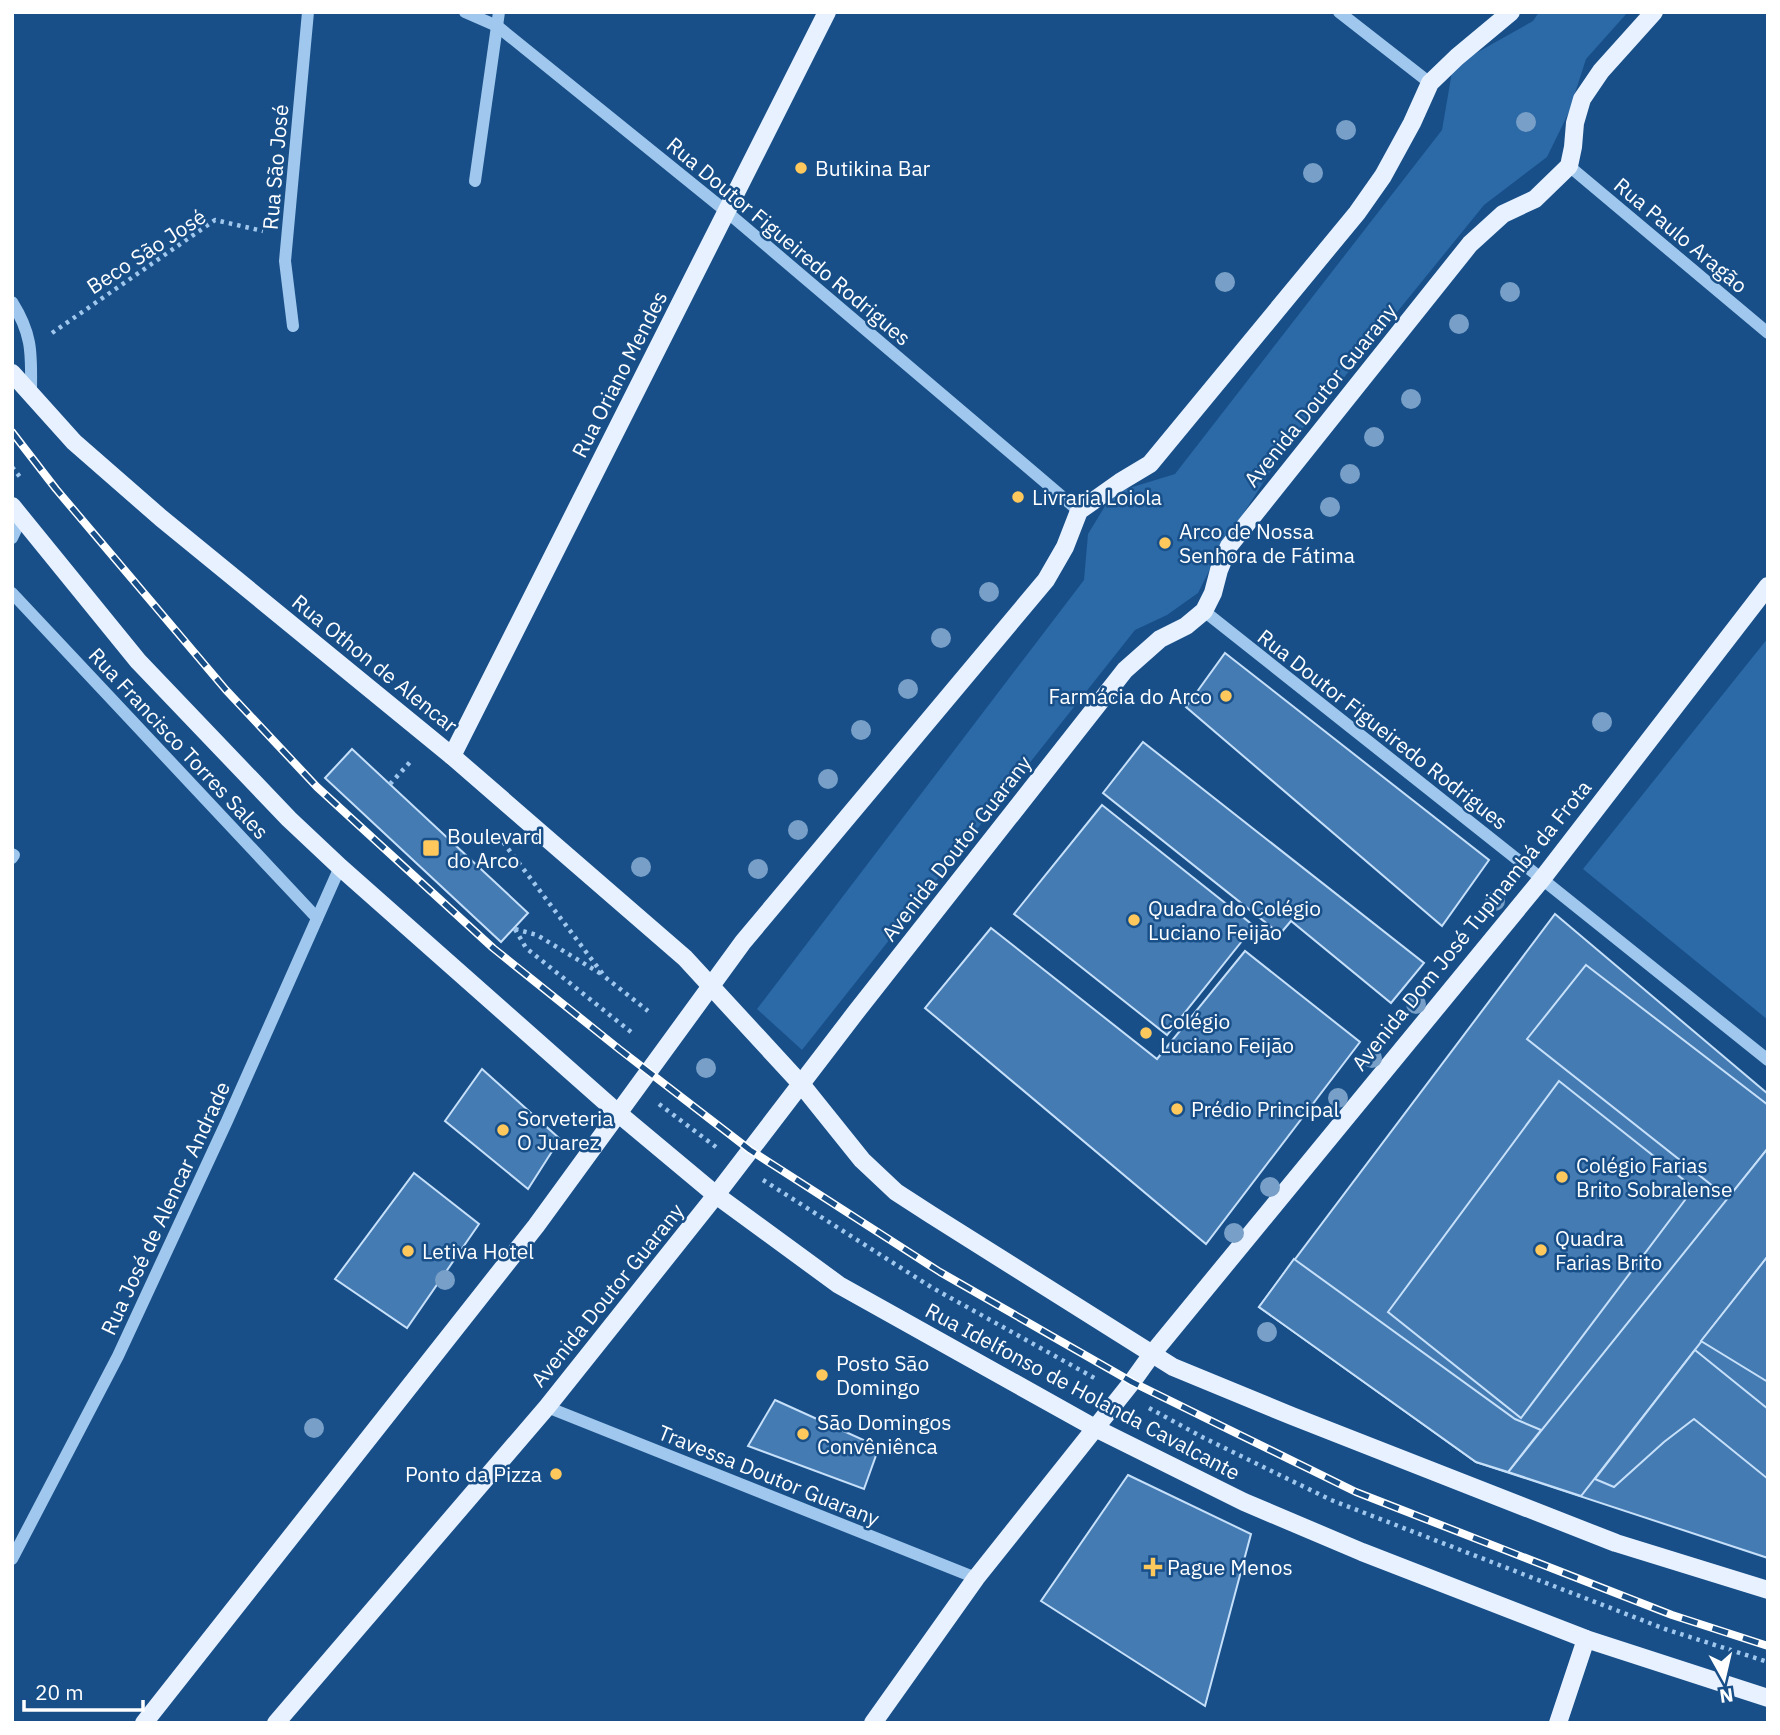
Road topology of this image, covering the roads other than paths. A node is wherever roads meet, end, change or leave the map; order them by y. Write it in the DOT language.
graph roads {
  1 [pos="308,12"];
  2 [pos="465,12"];
  3 [pos="499,12"];
  4 [pos="827,12"];
  5 [pos="1339,12"];
  6 [pos="1511,12"];
  7 [pos="1654,12"];
  8 [pos="496,26"];
  9 [pos="1430,83"];
  10 [pos="1569,166"];
  11 [pos="475,181"];
  12 [pos="727,212"];
  13 [pos="12,302"];
  14 [pos="293,326"];
  15 [pos="1768,333"];
  16 [pos="12,373"];
  17 [pos="32,396"];
  18 [pos="1079,511"];
  19 [pos="17,512"];
  20 [pos="12,538"];
  21 [pos="1768,586"];
  22 [pos="12,593"];
  23 [pos="1204,611"];
  24 [pos="452,756"];
  25 [pos="340,867"];
  26 [pos="1542,878"];
  27 [pos="317,918"];
  28 [pos="711,987"];
  29 [pos="1768,1060"];
  30 [pos="801,1084"];
  31 [pos="619,1114"];
  32 [pos="716,1195"];
  33 [pos="1152,1354"];
  34 [pos="547,1407"];
  35 [pos="1095,1428"];
  36 [pos="12,1559"];
  37 [pos="976,1578"];
  38 [pos="1768,1590"];
  39 [pos="1586,1639"];
  40 [pos="1768,1698"];
  41 [pos="144,1723"];
  42 [pos="276,1723"];
  43 [pos="873,1723"];
  44 [pos="1558,1723"];
  1 -- 14 [label="street, Rua São José"];
  2 -- 8 [label="street, Rua Doutor Figueiredo Rodrigues"];
  3 -- 8 [label="street"];
  4 -- 12 [label="main road, Rua Oriano Mendes"];
  5 -- 9 [label="street"];
  6 -- 9 [label="main road"];
  7 -- 10 [label="main road"];
  8 -- 11 [label="street"];
  8 -- 12 [label="street, Rua Doutor Figueiredo Rodrigues"];
  9 -- 18 [label="main road"];
  10 -- 15 [label="street, Rua Paulo Aragão"];
  10 -- 23 [label="main road, Avenida Doutor Guarany"];
  12 -- 18 [label="street, Rua Doutor Figueiredo Rodrigues"];
  12 -- 24 [label="main road, Rua Oriano Mendes"];
  13 -- 17 [label="street"];
  16 -- 17 [label="main road, Rua Othon de Alencar"];
  17 -- 24 [label="main road, Rua Othon de Alencar"];
  18 -- 28 [label="main road"];
  19 -- 20 [label="street"];
  19 -- 25 [label="main road"];
  21 -- 26 [label="main road, Avenida Dom José Tupinambá da Frota"];
  22 -- 27 [label="street, Rua Francisco Torres Sales"];
  23 -- 26 [label="street, Rua Doutor Figueiredo Rodrigues"];
  23 -- 30 [label="main road, Avenida Doutor Guarany"];
  24 -- 28 [label="main road, Rua Othon de Alencar"];
  25 -- 27 [label="street, Rua José de Alencar Andrade"];
  25 -- 31 [label="main road"];
  26 -- 29 [label="street, Rua Doutor Figueiredo Rodrigues"];
  26 -- 33 [label="main road, Avenida Dom José Tupinambá da Frota"];
  27 -- 36 [label="street, Rua José de Alencar Andrade"];
  28 -- 30 [label="main road"];
  28 -- 31 [label="main road"];
  30 -- 32 [label="main road, Avenida Doutor Guarany"];
  30 -- 33 [label="main road"];
  31 -- 32 [label="main road, Rua Idelfonso de Holanda Cavalcante"];
  31 -- 41 [label="main road"];
  32 -- 34 [label="main road, Avenida Doutor Guarany"];
  32 -- 35 [label="main road, Rua Idelfonso de Holanda Cavalcante"];
  33 -- 35 [label="main road, Avenida Dom José Tupinambá da Frota"];
  33 -- 38 [label="main road"];
  34 -- 37 [label="street, Travessa Doutor Guarany"];
  34 -- 42 [label="main road, Avenida Doutor Guarany"];
  35 -- 37 [label="main road, Avenida Dom José Tupinambá da Frota"];
  35 -- 39 [label="main road, Rua Idelfonso de Holanda Cavalcante"];
  37 -- 43 [label="main road, Avenida Dom José Tupinambá da Frota"];
  39 -- 40 [label="main road, Rua Idelfonso de Holanda Cavalcante"];
  39 -- 44 [label="main road"];
}
